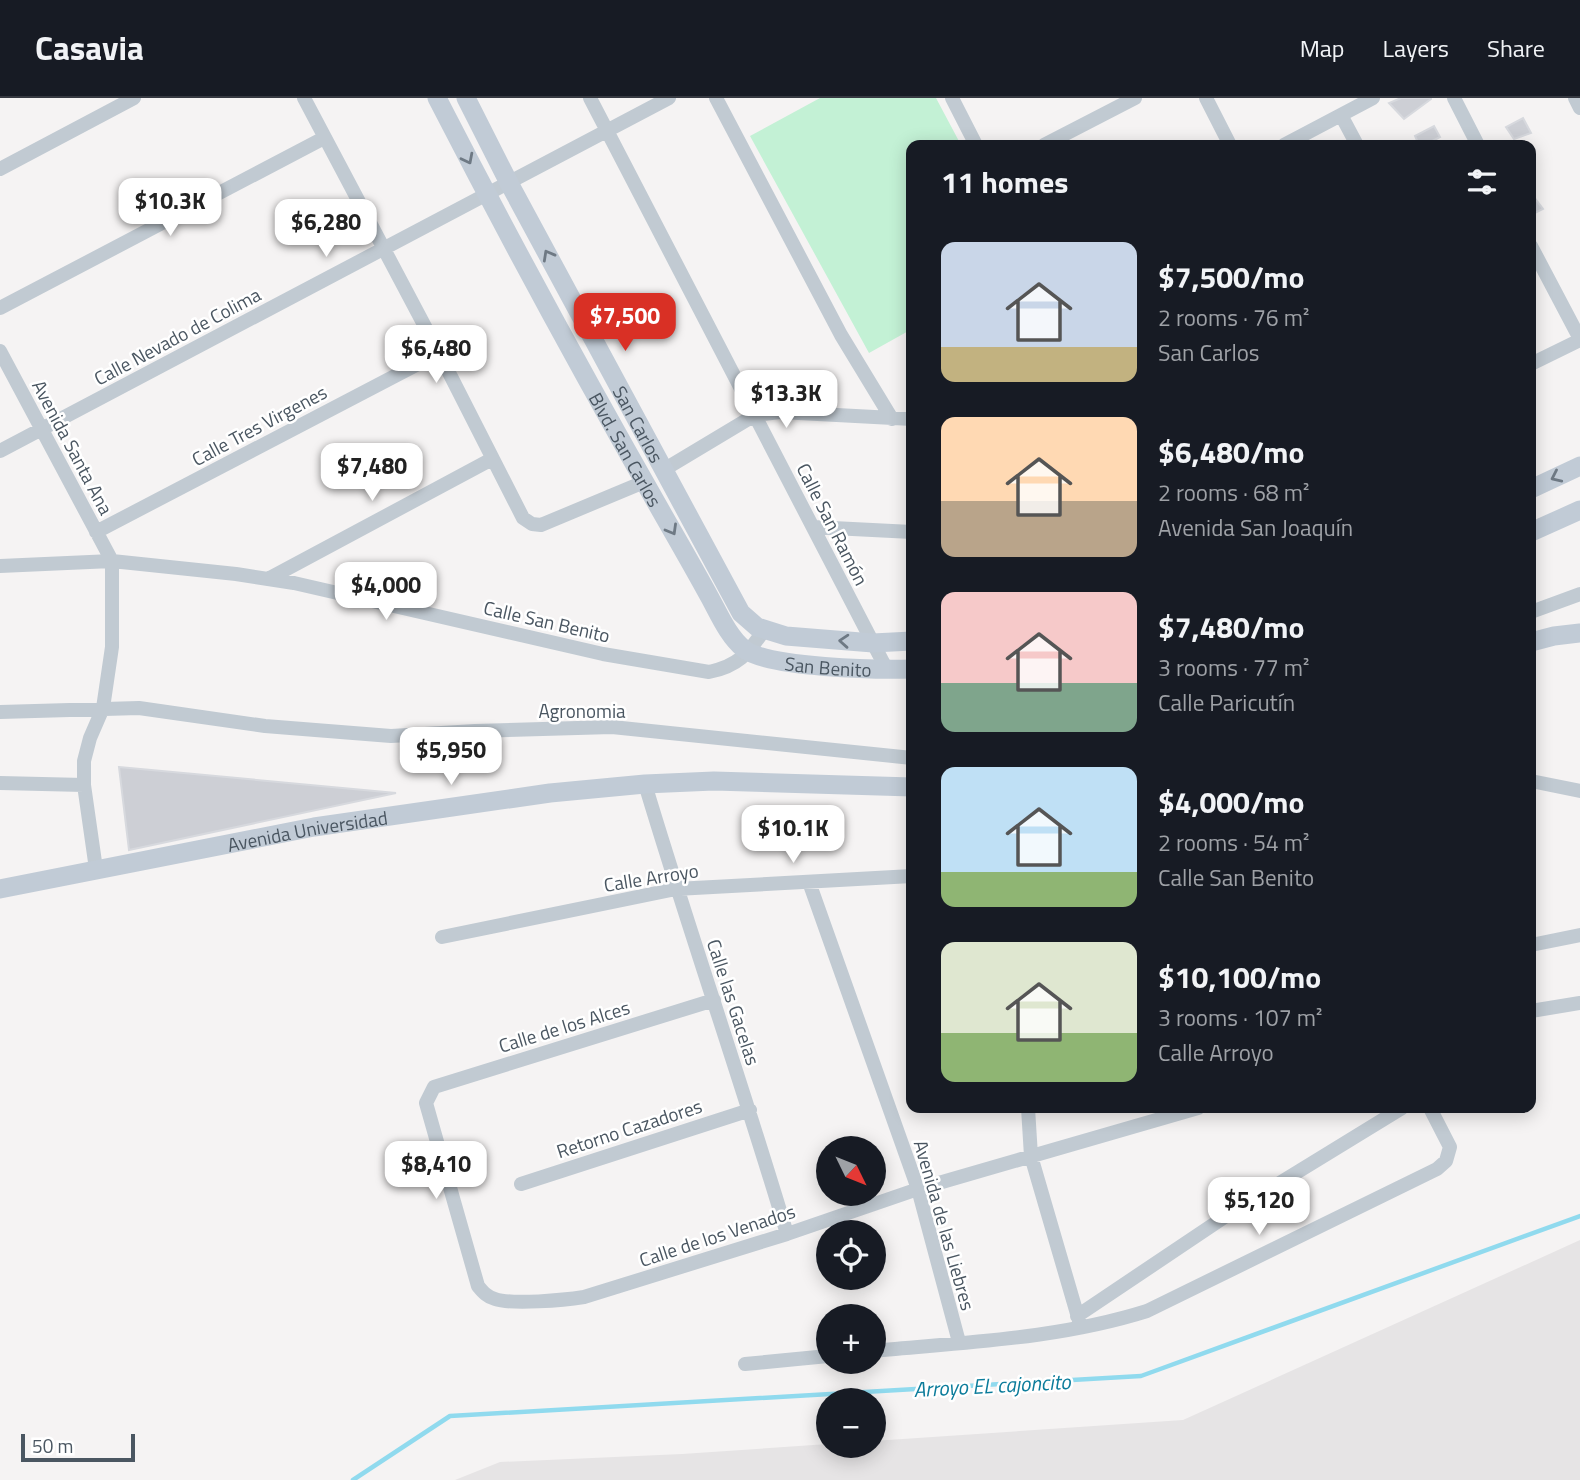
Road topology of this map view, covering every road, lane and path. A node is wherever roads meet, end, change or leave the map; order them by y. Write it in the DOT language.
graph roads {
  1 [pos="134,98"];
  2 [pos="304,98"];
  3 [pos="437,98"];
  4 [pos="466,98"];
  5 [pos="590,98"];
  6 [pos="669,98"];
  7 [pos="716,98"];
  8 [pos="951,98"];
  9 [pos="1135,98"];
  10 [pos="1206,98"];
  11 [pos="1373,98"];
  12 [pos="1454,98"];
  13 [pos="1575,98"];
  14 [pos="1580,108"];
  15 [pos="1341,115"];
  16 [pos="607,130"];
  17 [pos="324,138"];
  18 [pos="973,140"];
  19 [pos="1055,140"];
  20 [pos="1227,140"];
  21 [pos="1294,140"];
  22 [pos="1354,140"];
  23 [pos="1475,140"];
  24 [pos="0,169"];
  25 [pos="509,183"];
  26 [pos="486,194"];
  27 [pos="383,249"];
  28 [pos="1536,256"];
  29 [pos="0,308"];
  30 [pos="1580,340"];
  31 [pos="0,351"];
  32 [pos="439,352"];
  33 [pos="1536,362"];
  34 [pos="755,415"];
  35 [pos="892,419"];
  36 [pos="906,419"];
  37 [pos="41,429"];
  38 [pos="0,451"];
  39 [pos="492,459"];
  40 [pos="1580,466"];
  41 [pos="665,469"];
  42 [pos="644,482"];
  43 [pos="1536,487"];
  44 [pos="1580,510"];
  45 [pos="813,527"];
  46 [pos="1536,530"];
  47 [pos="96,532"];
  48 [pos="906,532"];
  49 [pos="111,561"];
  50 [pos="0,566"];
  51 [pos="268,579"];
  52 [pos="1580,594"];
  53 [pos="1536,610"];
  54 [pos="764,630"];
  55 [pos="1580,633"];
  56 [pos="906,641"];
  57 [pos="1536,641"];
  58 [pos="873,643"];
  59 [pos="747,650"];
  60 [pos="906,669"];
  61 [pos="887,670"];
  62 [pos="103,708"];
  63 [pos="0,712"];
  64 [pos="906,757"];
  65 [pos="1536,781"];
  66 [pos="0,783"];
  67 [pos="645,783"];
  68 [pos="84,785"];
  69 [pos="906,787"];
  70 [pos="1580,791"];
  71 [pos="96,869"];
  72 [pos="906,876"];
  73 [pos="809,882"];
  74 [pos="0,889"];
  75 [pos="676,889"];
  76 [pos="1580,934"];
  77 [pos="442,937"];
  78 [pos="1536,944"];
  79 [pos="714,1000"];
  80 [pos="1580,1003"];
  81 [pos="1536,1010"];
  82 [pos="750,1110"];
  83 [pos="1028,1113"];
  84 [pos="1142,1113"];
  85 [pos="1181,1113"];
  86 [pos="1394,1113"];
  87 [pos="1433,1113"];
  88 [pos="1143,1124"];
  89 [pos="1031,1156"];
  90 [pos="521,1184"];
  91 [pos="918,1189"];
  92 [pos="787,1234"];
  93 [pos="486,1295"];
  94 [pos="1079,1322"];
  95 [pos="959,1342"];
  96 [pos="886,1350"];
  97 [pos="816,1357"];
  98 [pos="745,1364"];
  1 -- 24 [label="street"];
  2 -- 17 [label="street"];
  3 -- 26 [label="main road, Blvd. San Carlos, one-way"];
  4 -- 25 [label="main road, San Carlos"];
  5 -- 16 [label="street, Calle San Ramón"];
  6 -- 16 [label="street, Calle Nevado de Colima"];
  7 -- 35 [label="street"];
  8 -- 18 [label="street"];
  9 -- 19 [label="street"];
  10 -- 20 [label="street"];
  11 -- 15 [label="street"];
  12 -- 23 [label="street"];
  13 -- 14 [label="street"];
  15 -- 21 [label="street"];
  15 -- 22 [label="street"];
  16 -- 25 [label="street, Calle Nevado de Colima"];
  16 -- 34 [label="street, Calle San Ramón"];
  17 -- 27 [label="street"];
  17 -- 29 [label="street"];
  25 -- 26 [label="street, Calle Nevado de Colima"];
  41 -- 25 [label="main road, San Carlos, one-way"];
  26 -- 27 [label="street, Calle Nevado de Colima"];
  26 -- 42 [label="main road, Blvd. San Carlos"];
  27 -- 32 [label="street"];
  27 -- 37 [label="street, Calle Nevado de Colima"];
  28 -- 30 [label="street"];
  30 -- 33 [label="street"];
  31 -- 37 [label="street, Avenida Santa Ana"];
  32 -- 39 [label="street"];
  32 -- 47 [label="street, Calle Tres Virgenes"];
  34 -- 35 [label="street"];
  34 -- 41 [label="street"];
  34 -- 45 [label="street, Calle San Ramón"];
  35 -- 36 [label="street"];
  37 -- 38 [label="street, Calle Nevado de Colima"];
  37 -- 47 [label="street, Avenida Santa Ana"];
  39 -- 42 [label="street"];
  39 -- 51 [label="street"];
  40 -- 43 [label="main road, one-way"];
  41 -- 54 [label="main road, San Carlos"];
  42 -- 59 [label="main road, Blvd. San Carlos, one-way"];
  44 -- 46 [label="main road"];
  45 -- 48 [label="street"];
  45 -- 58 [label="street, Calle San Ramón"];
  47 -- 49 [label="street, Avenida Santa Ana"];
  49 -- 50 [label="street, Calle San Benito"];
  49 -- 51 [label="street, Calle San Benito"];
  49 -- 62 [label="street"];
  51 -- 59 [label="street, Calle San Benito"];
  52 -- 53 [label="street"];
  58 -- 54 [label="main road, San Benito, one-way"];
  54 -- 59 [label="street"];
  55 -- 57 [label="main road"];
  56 -- 58 [label="main road, San Benito"];
  58 -- 61 [label="street, Calle San Ramón"];
  59 -- 61 [label="main road, San Benito"];
  60 -- 61 [label="main road, San Benito"];
  62 -- 63 [label="street, Agronomia"];
  62 -- 64 [label="street, Agronomia"];
  62 -- 68 [label="street"];
  65 -- 70 [label="street"];
  66 -- 68 [label="street"];
  67 -- 69 [label="main road, Avenida Universidad"];
  67 -- 71 [label="main road, Avenida Universidad"];
  67 -- 75 [label="street, Calle las Gacelas"];
  68 -- 71 [label="street"];
  71 -- 74 [label="main road, Avenida Universidad"];
  72 -- 73 [label="street, Calle Arroyo"];
  73 -- 75 [label="street, Calle Arroyo"];
  73 -- 91 [label="street, Avenida de las Liebres"];
  75 -- 77 [label="street, Calle Arroyo"];
  75 -- 79 [label="street, Calle las Gacelas"];
  76 -- 78 [label="street"];
  79 -- 82 [label="street, Calle las Gacelas"];
  79 -- 93 [label="street, Calle de los Alces"];
  80 -- 81 [label="street"];
  82 -- 90 [label="street, Retorno Cazadores"];
  82 -- 92 [label="street, Calle las Gacelas"];
  83 -- 89 [label="street"];
  84 -- 88 [label="street"];
  85 -- 88 [label="street, Calle de los Venados"];
  86 -- 94 [label="street"];
  87 -- 94 [label="street"];
  88 -- 89 [label="street, Calle de los Venados"];
  89 -- 91 [label="street, Calle de los Venados"];
  89 -- 94 [label="street"];
  91 -- 92 [label="street, Calle de los Venados"];
  91 -- 95 [label="street, Avenida de las Liebres"];
  92 -- 93 [label="street, Calle de los Venados"];
  94 -- 95 [label="street"];
  95 -- 96 [label="street"];
  97 -- 98 [label="street"];
}
